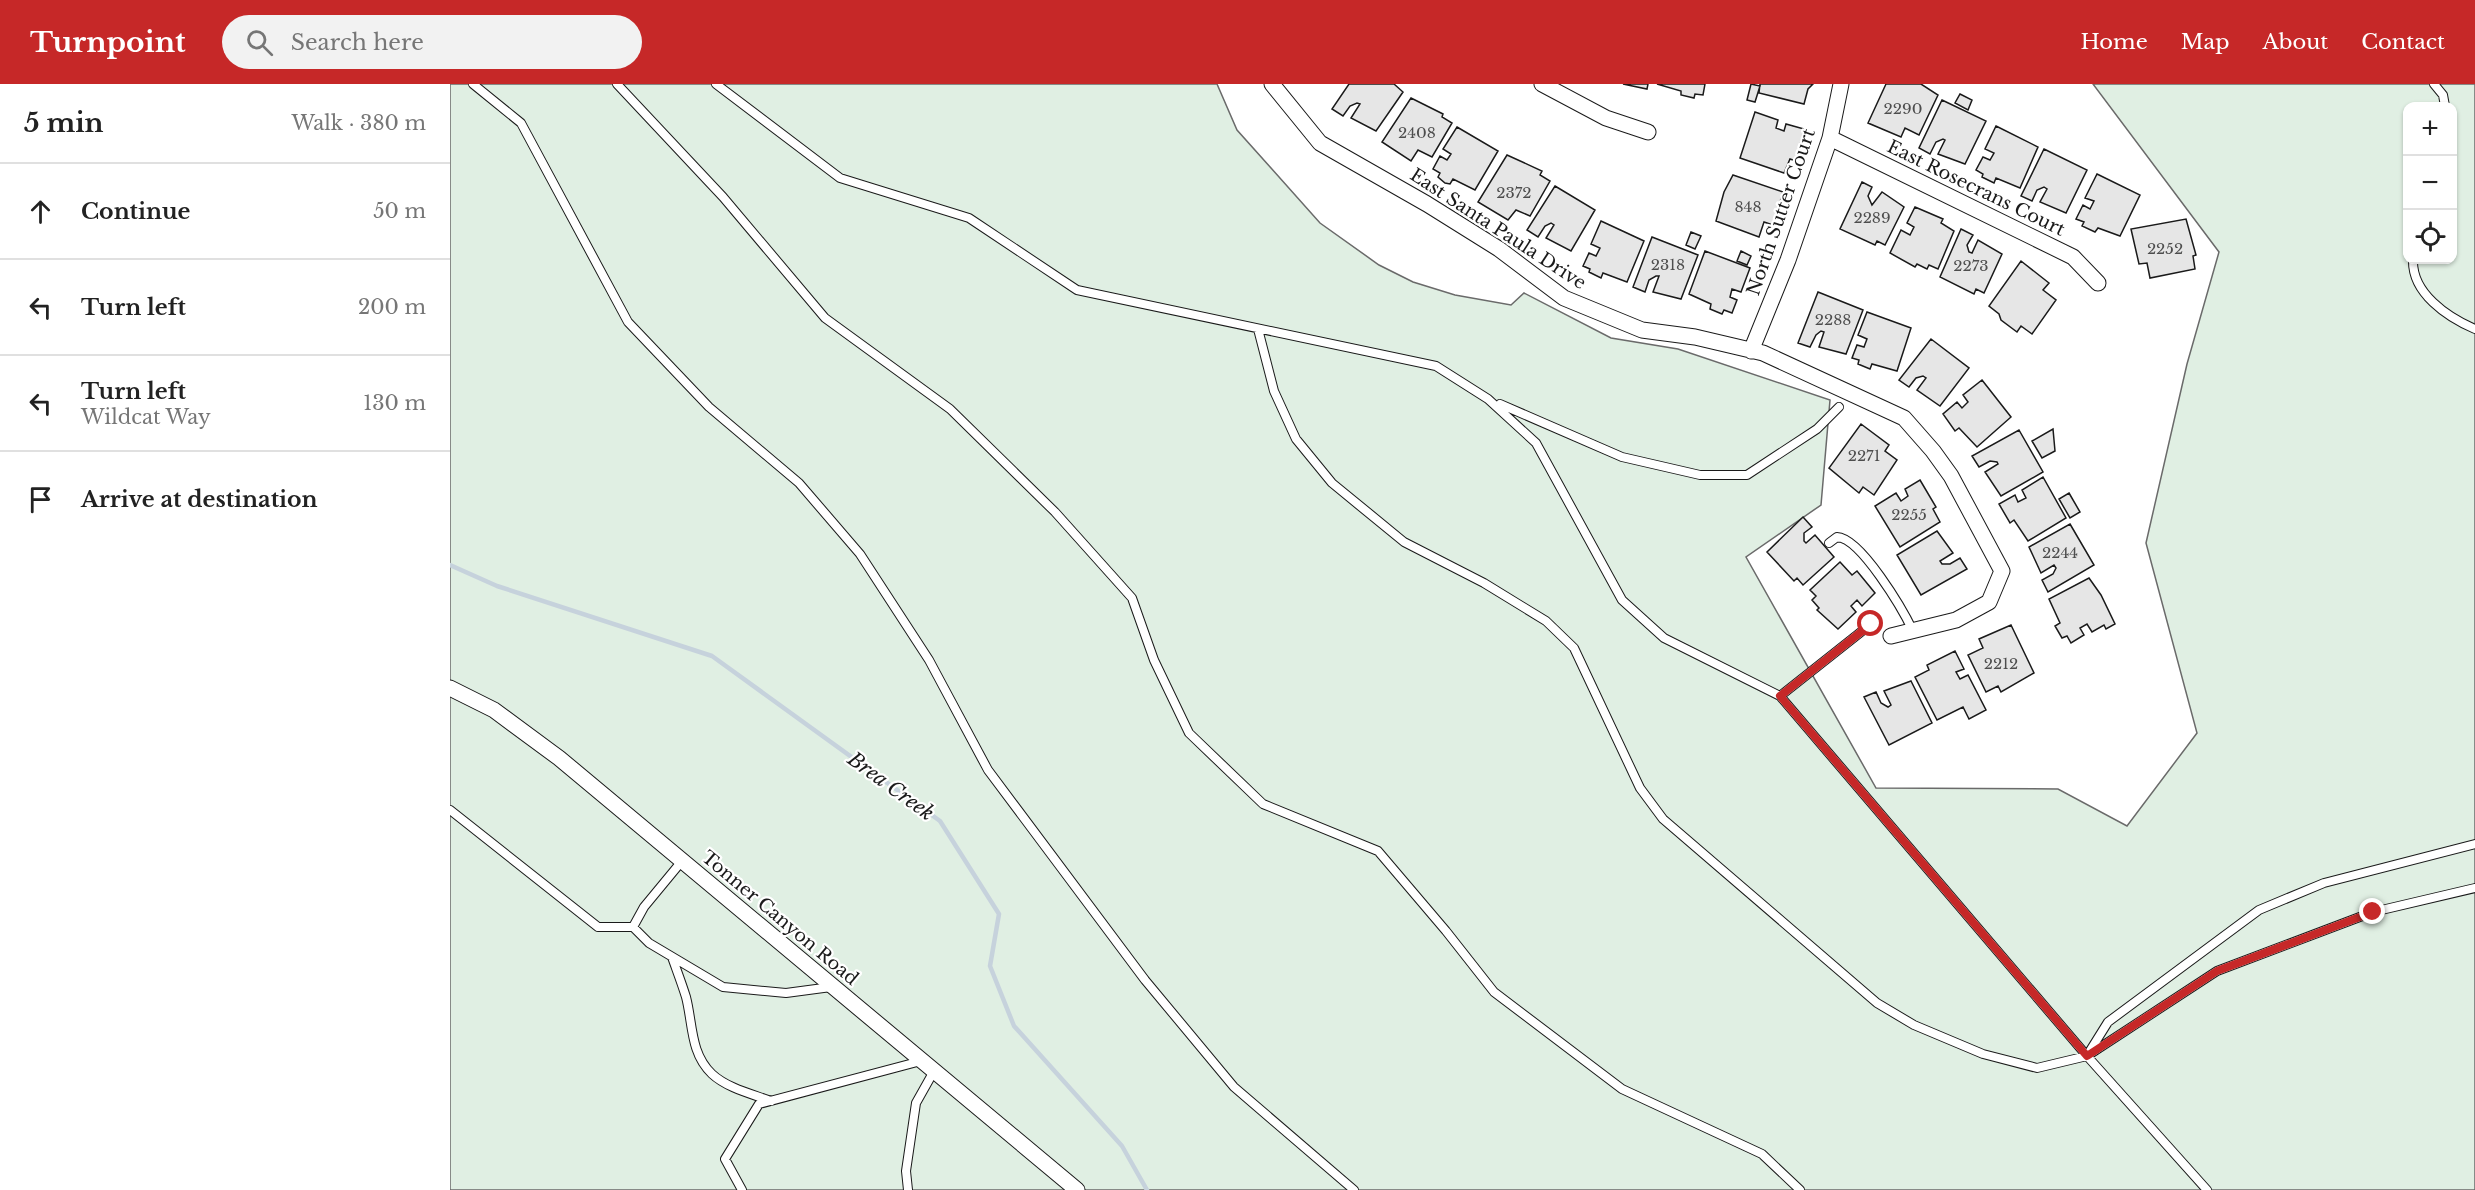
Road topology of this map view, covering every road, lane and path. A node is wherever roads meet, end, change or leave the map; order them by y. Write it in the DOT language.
graph roads {
  1 [pos="473,84"];
  2 [pos="617,84"];
  3 [pos="716,84"];
  4 [pos="1272,84"];
  5 [pos="1542,84"];
  6 [pos="1841,84"];
  7 [pos="2433,84"];
  8 [pos="2444,102"];
  9 [pos="1648,132"];
  10 [pos="1830,138"];
  11 [pos="2414,264"];
  12 [pos="2098,283"];
  13 [pos="1258,328"];
  14 [pos="2475,329"];
  15 [pos="1751,351"];
  16 [pos="1488,399"];
  17 [pos="1839,407"];
  18 [pos="1829,543"];
  19 [pos="1871,624"];
  20 [pos="1913,631"];
  21 [pos="1891,636"];
  22 [pos="450,688"];
  23 [pos="1780,696"];
  24 [pos="450,810"];
  25 [pos="2475,844"];
  26 [pos="682,861"];
  27 [pos="2475,888"];
  28 [pos="633,927"];
  29 [pos="672,957"];
  30 [pos="833,987"];
  31 [pos="2087,1056"];
  32 [pos="927,1066"];
  33 [pos="771,1101"];
  34 [pos="742,1190"];
  35 [pos="908,1190"];
  36 [pos="1077,1190"];
  37 [pos="1354,1190"];
  38 [pos="1800,1190"];
  39 [pos="2207,1190"];
  1 -- 37 [label="lane"];
  2 -- 38 [label="lane"];
  3 -- 13 [label="lane"];
  4 -- 15 [label="street, East Santa Paula Drive"];
  5 -- 9 [label="street"];
  6 -- 10 [label="street, North Sutter Court"];
  7 -- 8 [label="lane"];
  10 -- 12 [label="street, East Rosecrans Court"];
  10 -- 15 [label="street, North Sutter Court"];
  11 -- 14 [label="lane"];
  13 -- 16 [label="lane"];
  13 -- 31 [label="lane"];
  15 -- 20 [label="street, East Santa Paula Drive"];
  16 -- 17 [label="lane"];
  16 -- 23 [label="lane"];
  18 -- 20 [label="lane"];
  19 -- 23 [label="lane"];
  20 -- 21 [label="street, East Santa Paula Drive"];
  22 -- 26 [label="street, Tonner Canyon Road"];
  23 -- 31 [label="lane"];
  24 -- 28 [label="lane"];
  25 -- 31 [label="lane"];
  26 -- 28 [label="lane"];
  26 -- 30 [label="street, Tonner Canyon Road"];
  27 -- 31 [label="lane"];
  28 -- 29 [label="lane"];
  29 -- 30 [label="lane"];
  29 -- 33 [label="lane"];
  30 -- 32 [label="street, Tonner Canyon Road"];
  31 -- 39 [label="lane"];
  32 -- 33 [label="lane"];
  32 -- 35 [label="lane"];
  32 -- 36 [label="street, Tonner Canyon Road"];
  33 -- 34 [label="lane"];
}
